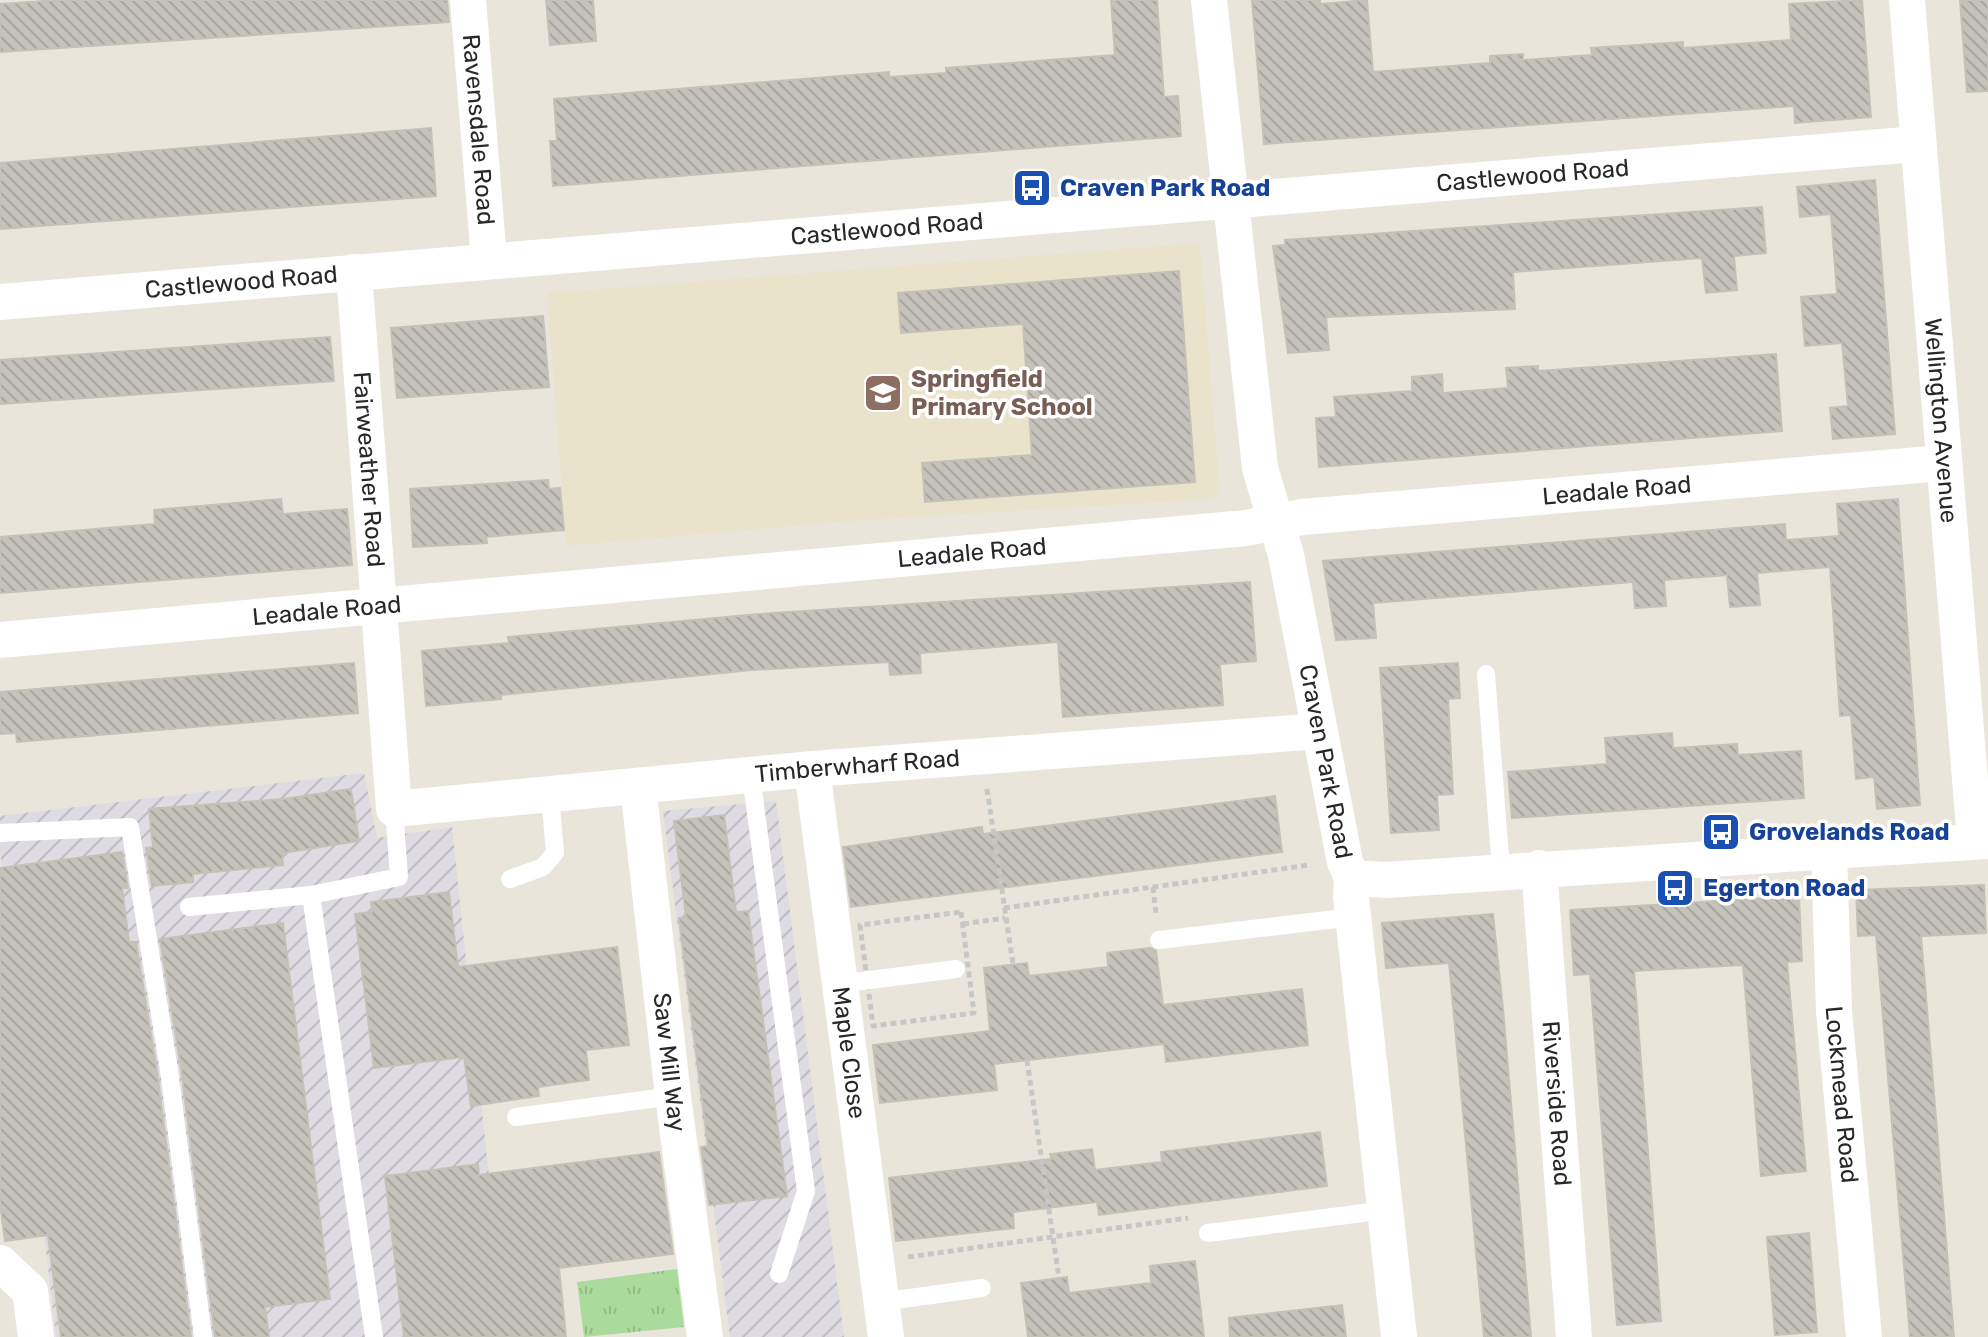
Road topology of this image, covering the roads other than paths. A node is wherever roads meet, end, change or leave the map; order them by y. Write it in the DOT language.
graph roads {
  1 [pos="468,0"];
  2 [pos="1209,0"];
  3 [pos="1907,0"];
  4 [pos="1917,144"];
  5 [pos="1228,199"];
  6 [pos="489,260"];
  7 [pos="354,272"];
  8 [pos="0,302"];
  9 [pos="1943,463"];
  10 [pos="1273,522"];
  11 [pos="378,605"];
  12 [pos="0,640"];
  13 [pos="1486,674"];
  14 [pos="1320,731"];
  15 [pos="812,769"];
  16 [pos="751,775"];
  17 [pos="638,786"];
  18 [pos="550,795"];
  19 [pos="394,809"];
  20 [pos="0,833"];
  21 [pos="1981,841"];
  22 [pos="1829,853"];
  23 [pos="1539,868"];
  24 [pos="1501,870"];
  25 [pos="1352,878"];
  26 [pos="510,879"];
  27 [pos="311,895"];
  28 [pos="189,907"];
  29 [pos="1353,917"];
  30 [pos="1159,940"];
  31 [pos="956,969"];
  32 [pos="839,984"];
  33 [pos="673,1096"];
  34 [pos="516,1117"];
  35 [pos="1386,1210"];
  36 [pos="1208,1233"];
  37 [pos="0,1263"];
  38 [pos="779,1274"];
  39 [pos="982,1288"];
  40 [pos="881,1302"];
  41 [pos="36,1337"];
  42 [pos="203,1337"];
  43 [pos="374,1337"];
  44 [pos="705,1337"];
  45 [pos="886,1337"];
  46 [pos="1399,1337"];
  47 [pos="1574,1337"];
  48 [pos="1864,1337"];
  1 -- 6 [label="street, Ravensdale Road"];
  2 -- 5 [label="street, Craven Park Road"];
  3 -- 4 [label="street, Wellington Avenue"];
  4 -- 5 [label="street, Castlewood Road"];
  4 -- 9 [label="street, Wellington Avenue"];
  5 -- 6 [label="street, Castlewood Road"];
  5 -- 10 [label="street, Craven Park Road"];
  6 -- 7 [label="street, Castlewood Road"];
  7 -- 8 [label="street, Castlewood Road"];
  7 -- 11 [label="street, Fairweather Road"];
  9 -- 10 [label="street, Leadale Road"];
  9 -- 21 [label="street, Wellington Avenue"];
  10 -- 11 [label="street, Leadale Road"];
  10 -- 14 [label="street, Craven Park Road"];
  11 -- 12 [label="street, Leadale Road"];
  11 -- 19 [label="street, Fairweather Road"];
  13 -- 24 [label="lane"];
  14 -- 15 [label="street, Timberwharf Road"];
  14 -- 25 [label="street, Craven Park Road"];
  15 -- 16 [label="street, Timberwharf Road"];
  15 -- 32 [label="street, Maple Close"];
  16 -- 17 [label="street, Timberwharf Road"];
  16 -- 38 [label="lane"];
  17 -- 18 [label="street, Timberwharf Road"];
  17 -- 33 [label="street, Saw Mill Way"];
  18 -- 19 [label="street, Timberwharf Road"];
  18 -- 26 [label="lane"];
  19 -- 27 [label="lane"];
  20 -- 42 [label="lane"];
  21 -- 22 [label="street"];
  22 -- 23 [label="street"];
  22 -- 48 [label="street, Lockmead Road"];
  23 -- 24 [label="street"];
  23 -- 47 [label="street, Riverside Road"];
  24 -- 25 [label="street"];
  25 -- 29 [label="street, Craven Park Road"];
  27 -- 28 [label="lane"];
  27 -- 43 [label="lane"];
  29 -- 30 [label="lane"];
  29 -- 35 [label="street, Craven Park Road"];
  31 -- 32 [label="lane"];
  32 -- 40 [label="street, Maple Close"];
  33 -- 34 [label="lane"];
  33 -- 44 [label="street, Saw Mill Way"];
  35 -- 36 [label="lane"];
  35 -- 46 [label="street, Craven Park Road"];
  37 -- 41 [label="street"];
  39 -- 40 [label="lane"];
  40 -- 45 [label="street, Maple Close"];
}
